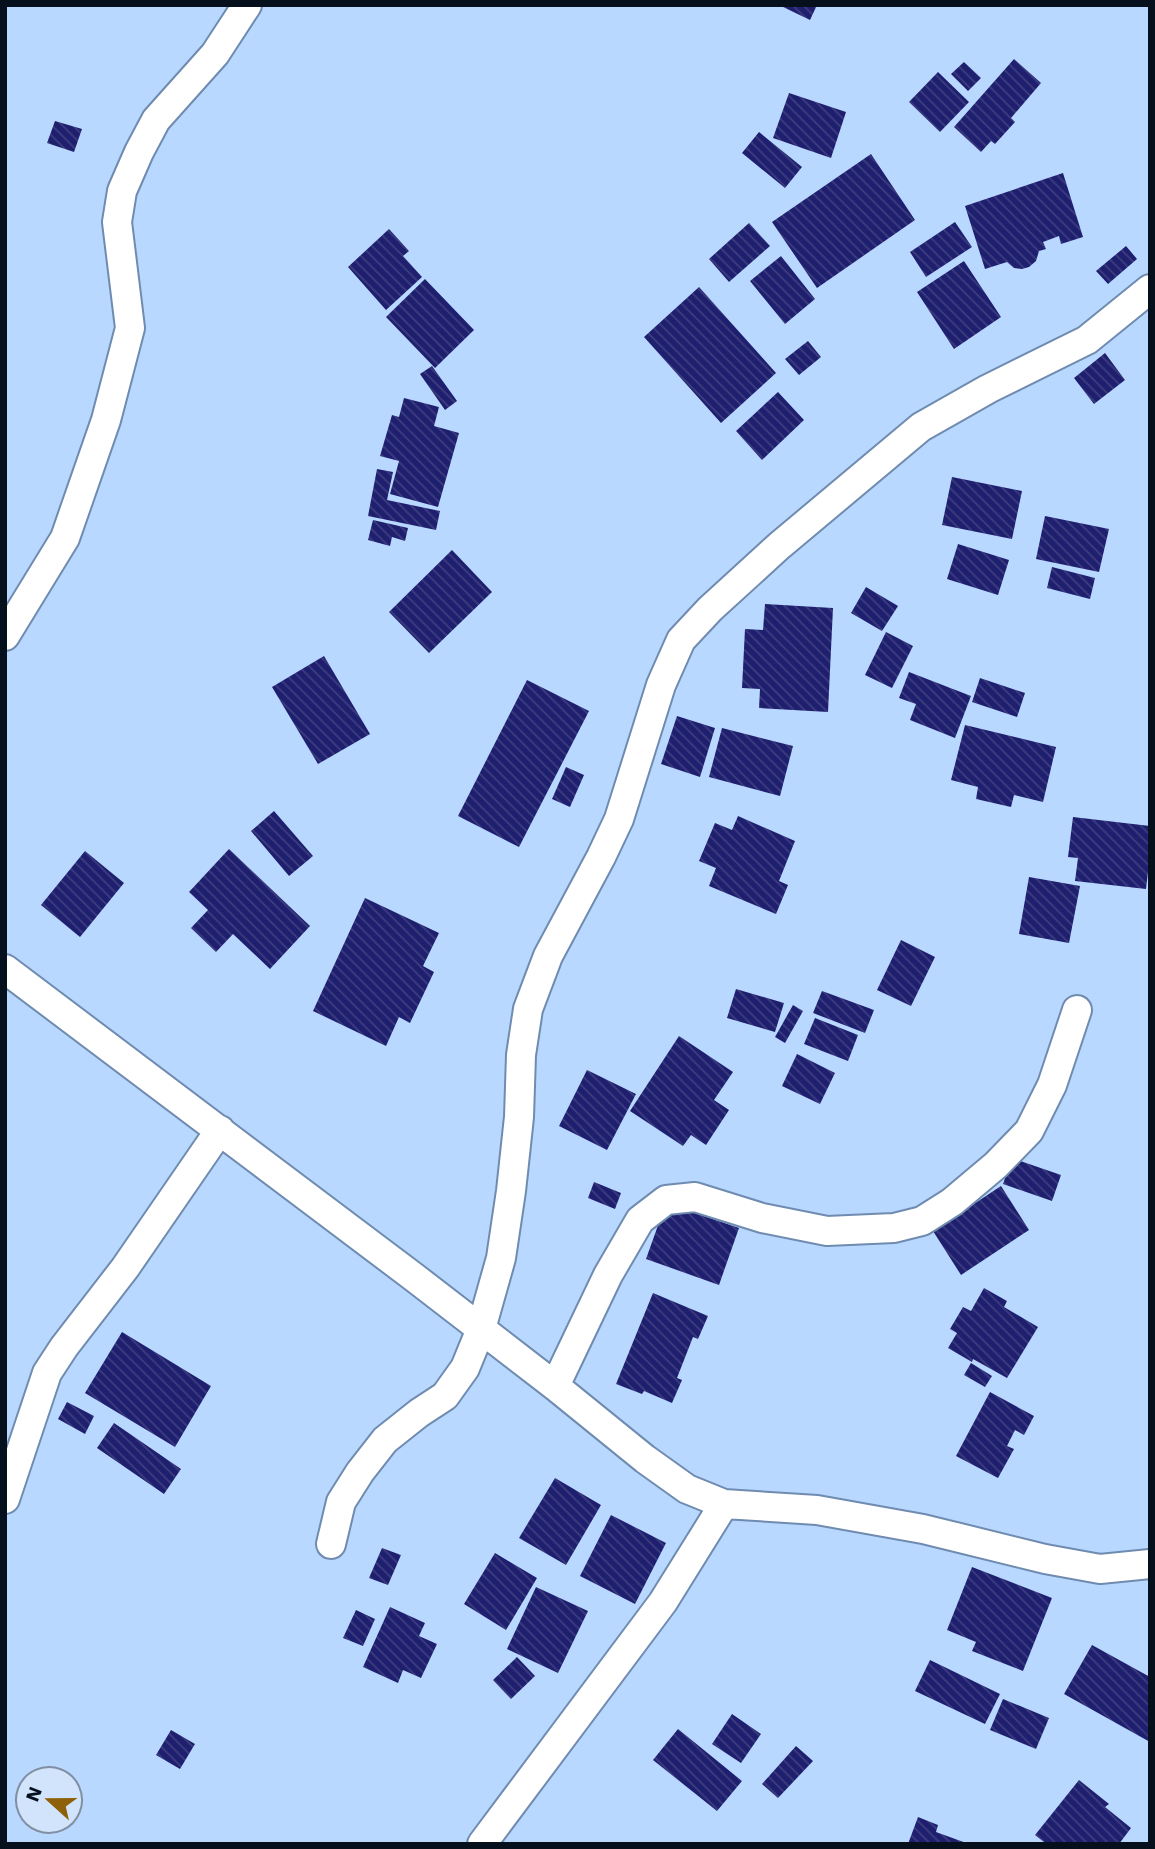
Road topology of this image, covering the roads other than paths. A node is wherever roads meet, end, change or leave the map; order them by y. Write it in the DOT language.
graph roads {
  1 [pos="247,5"];
  2 [pos="1150,289"];
  3 [pos="5,636"];
  4 [pos="5,969"];
  5 [pos="1077,1010"];
  6 [pos="220,1130"];
  7 [pos="481,1329"];
  8 [pos="555,1386"];
  9 [pos="5,1499"];
  10 [pos="724,1504"];
  11 [pos="331,1544"];
  12 [pos="1150,1564"];
  13 [pos="482,1844"];
  1 -- 3 [label="street"];
  2 -- 7 [label="street"];
  4 -- 6 [label="street"];
  5 -- 8 [label="street"];
  6 -- 7 [label="street"];
  6 -- 9 [label="street"];
  7 -- 8 [label="street"];
  7 -- 11 [label="street"];
  8 -- 10 [label="street"];
  10 -- 12 [label="street"];
  10 -- 13 [label="street"];
}
